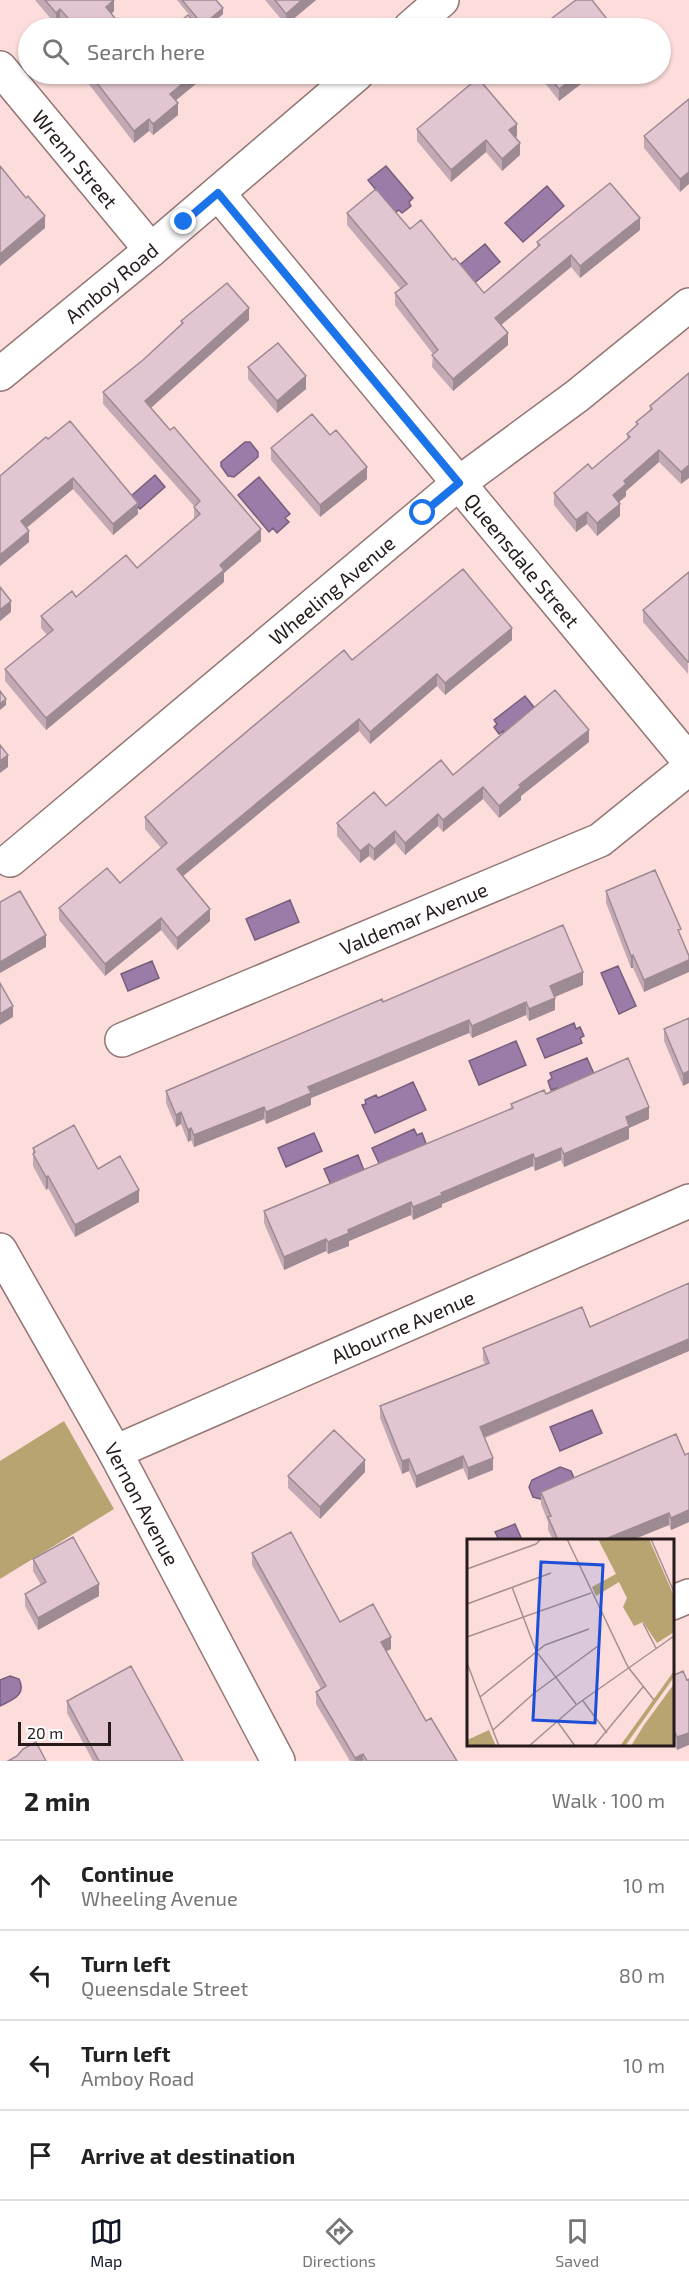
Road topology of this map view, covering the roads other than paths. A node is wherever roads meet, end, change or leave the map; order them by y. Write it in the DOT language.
graph roads {
  1 [pos="0,68"];
  2 [pos="345,84"];
  3 [pos="218,193"];
  4 [pos="151,250"];
  5 [pos="689,305"];
  6 [pos="0,374"];
  7 [pos="459,483"];
  8 [pos="689,761"];
  9 [pos="689,768"];
  10 [pos="10,860"];
  11 [pos="122,1040"];
  12 [pos="689,1201"];
  13 [pos="0,1250"];
  14 [pos="115,1452"];
  15 [pos="689,1596"];
  16 [pos="674,1602"];
  17 [pos="278,1761"];
  1 -- 4 [label="street, Wrenn Street"];
  2 -- 3 [label="street, Amboy Road"];
  3 -- 4 [label="street, Amboy Road"];
  3 -- 7 [label="street, Queensdale Street"];
  4 -- 6 [label="street, Amboy Road"];
  5 -- 7 [label="street, Wheeling Avenue"];
  7 -- 8 [label="street, Queensdale Street"];
  7 -- 10 [label="street, Wheeling Avenue"];
  9 -- 11 [label="street, Valdemar Avenue"];
  12 -- 14 [label="street, Albourne Avenue"];
  13 -- 14 [label="street, Vernon Avenue"];
  14 -- 17 [label="street, Vernon Avenue"];
  15 -- 16 [label="street"];
}
